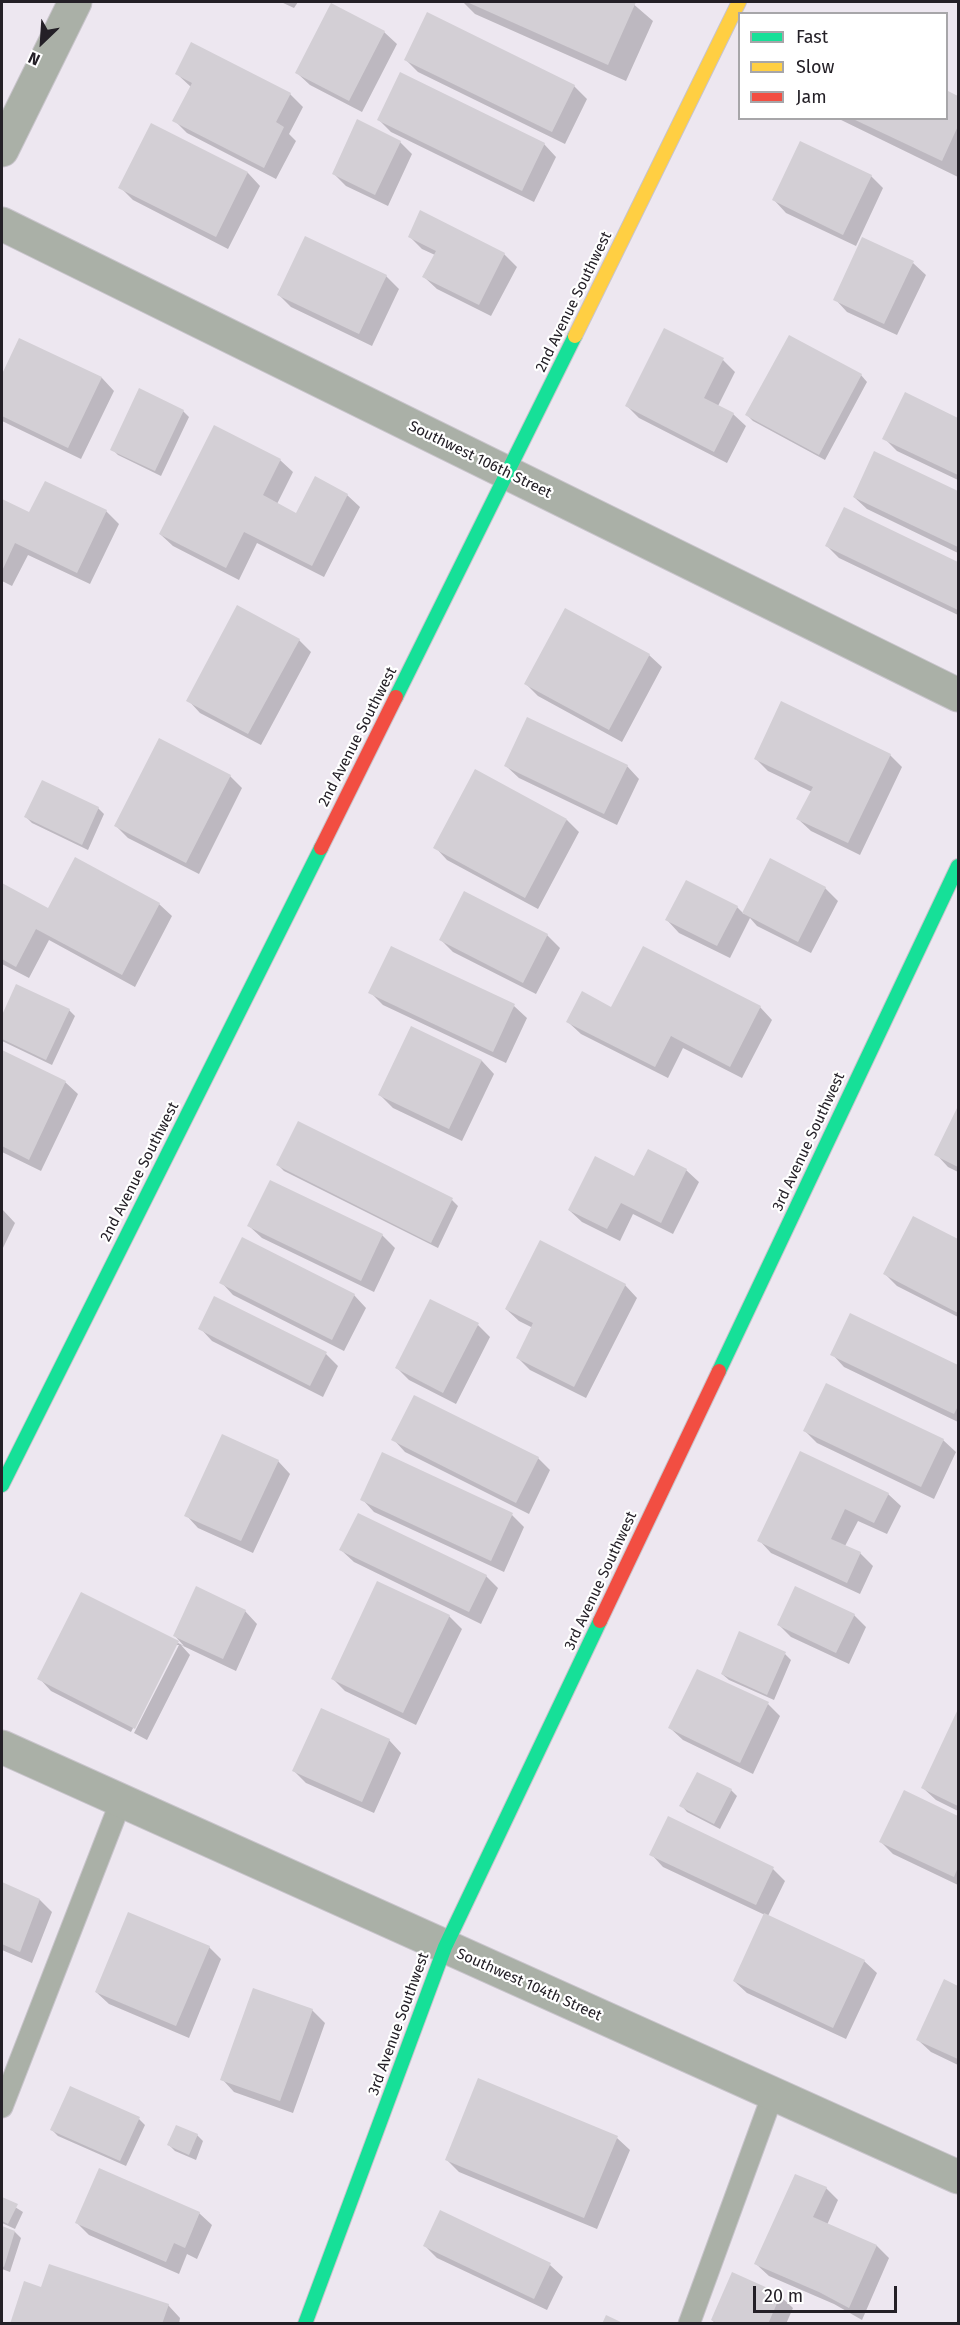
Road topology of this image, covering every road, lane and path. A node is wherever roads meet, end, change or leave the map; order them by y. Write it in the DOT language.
graph roads {
  1 [pos="75,2"];
  2 [pos="739,2"];
  3 [pos="2,150"];
  4 [pos="2,224"];
  5 [pos="508,473"];
  6 [pos="958,695"];
  7 [pos="958,866"];
  8 [pos="2,1485"];
  9 [pos="2,1747"];
  10 [pos="121,1801"];
  11 [pos="445,1947"];
  12 [pos="773,2094"];
  13 [pos="2,2107"];
  14 [pos="958,2177"];
  15 [pos="305,2324"];
  16 [pos="689,2324"];
  1 -- 3 [label="street"];
  2 -- 5 [label="street, 2nd Avenue Southwest"];
  4 -- 5 [label="street, Southwest 106th Street"];
  5 -- 6 [label="street, Southwest 106th Street"];
  5 -- 8 [label="street, 2nd Avenue Southwest"];
  7 -- 11 [label="street, 3rd Avenue Southwest"];
  9 -- 10 [label="street, Southwest 104th Street"];
  10 -- 11 [label="street, Southwest 104th Street"];
  10 -- 13 [label="lane"];
  11 -- 12 [label="street, Southwest 104th Street"];
  11 -- 15 [label="street, 3rd Avenue Southwest"];
  12 -- 14 [label="street, Southwest 104th Street"];
  12 -- 16 [label="lane"];
}
